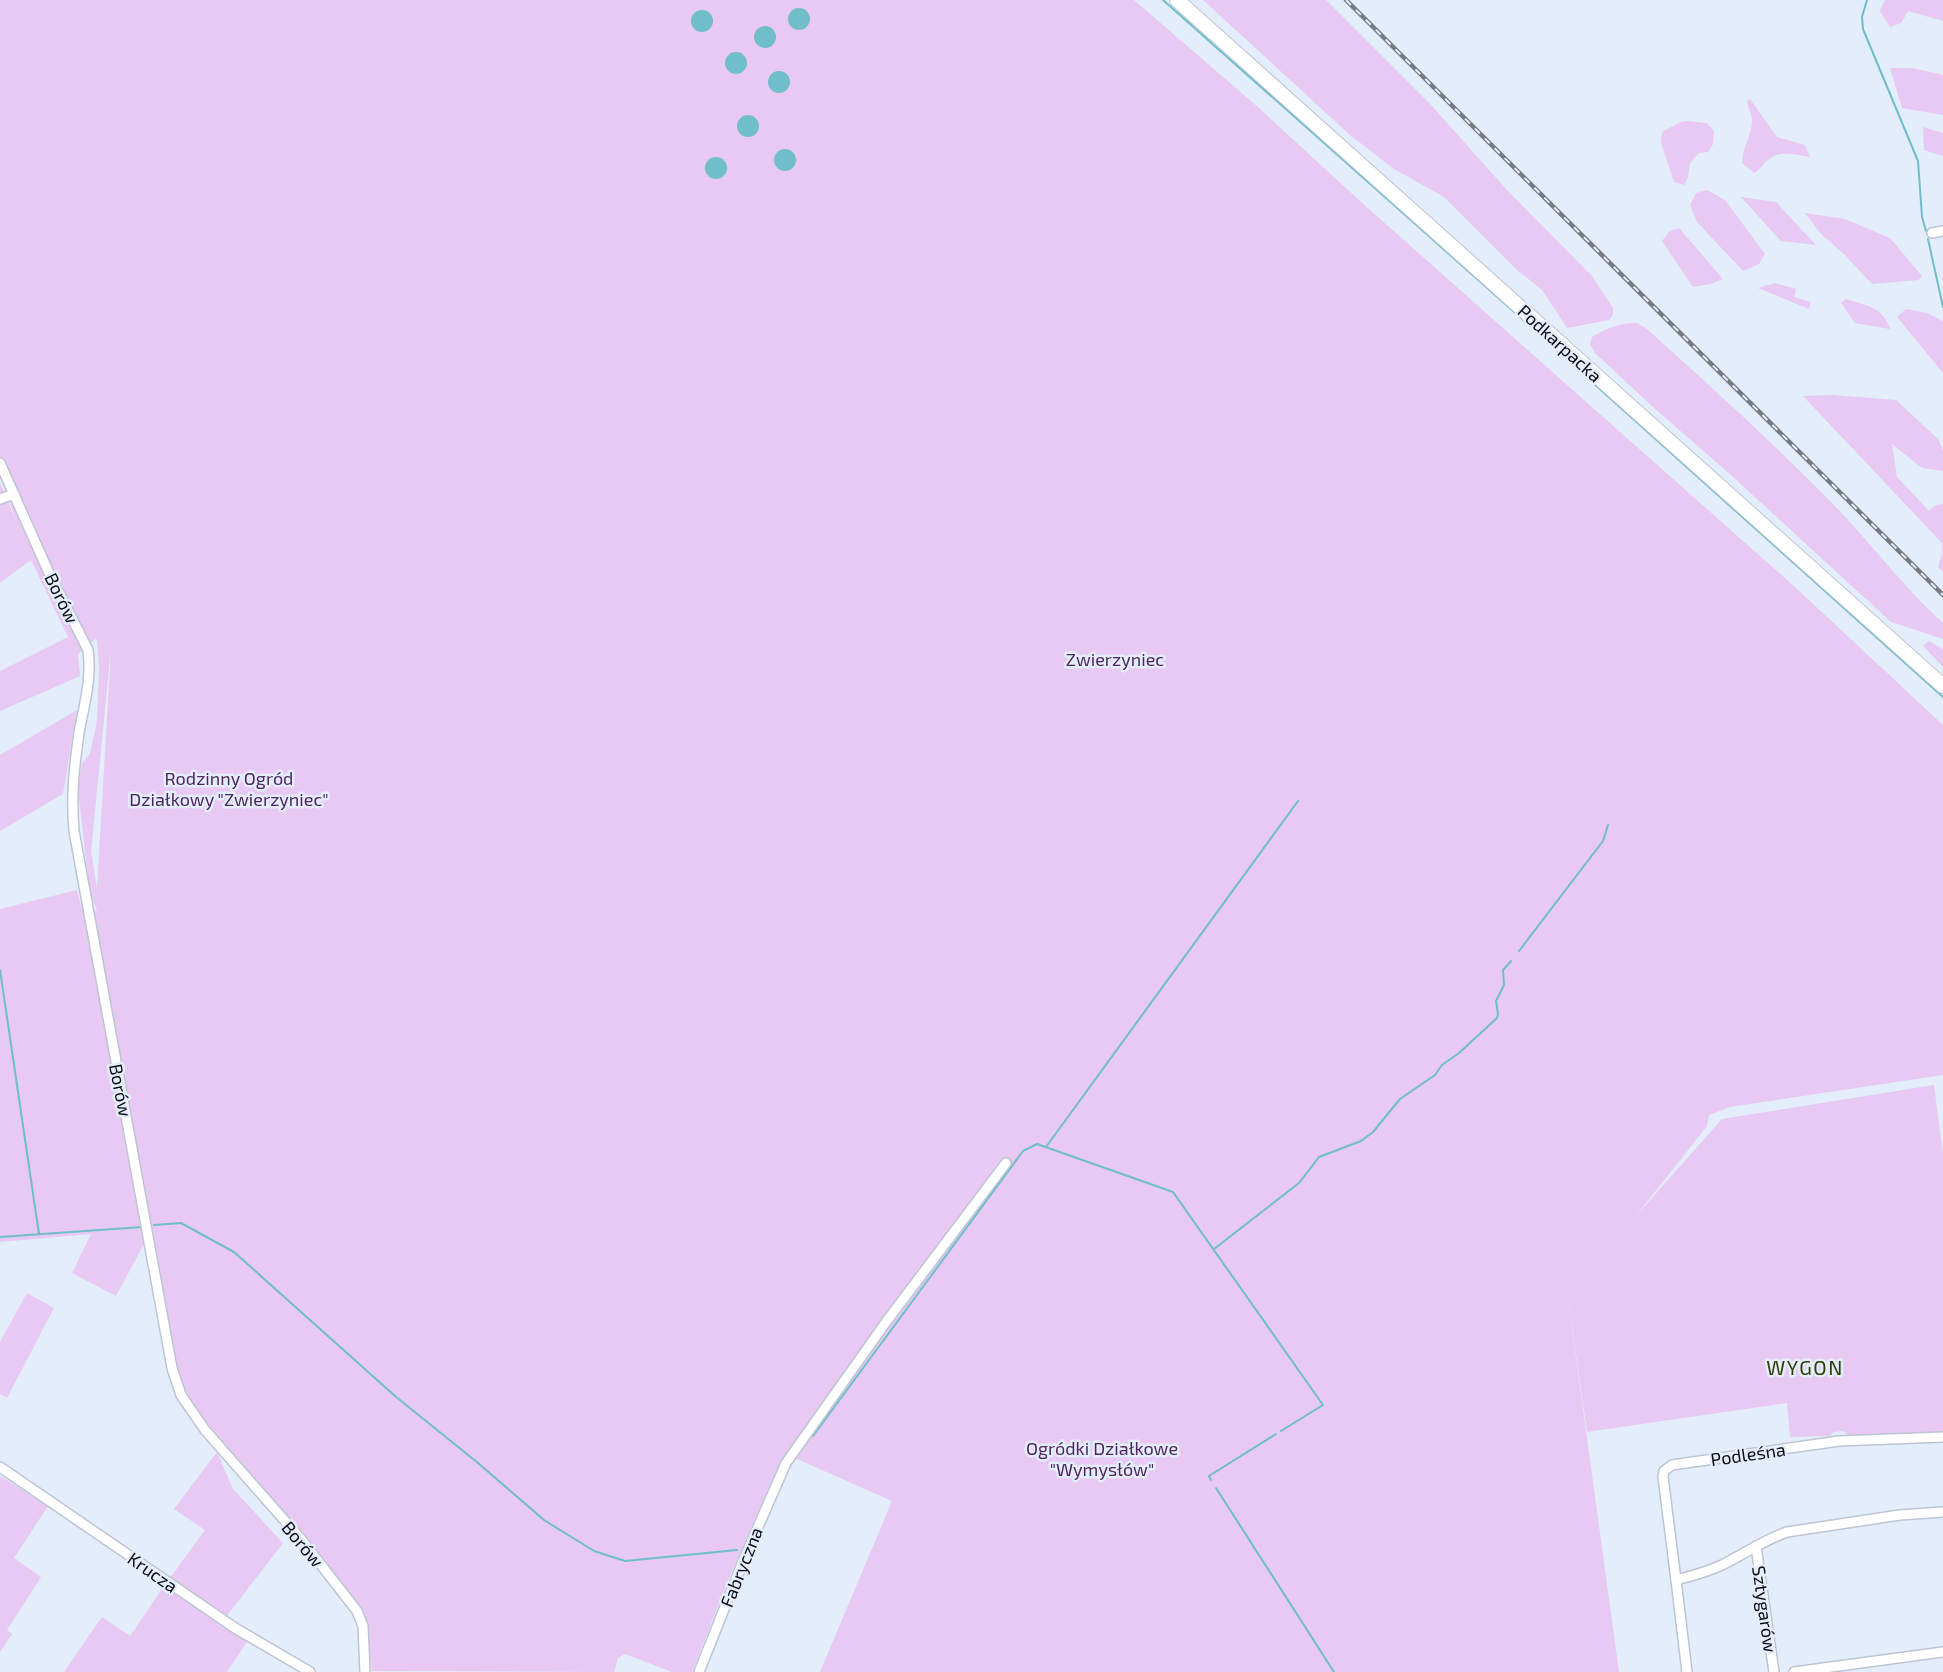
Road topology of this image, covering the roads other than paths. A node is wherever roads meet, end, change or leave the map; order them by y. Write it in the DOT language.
graph roads {
  1 [pos="1178,0"];
  2 [pos="1943,231"];
  3 [pos="1932,233"];
  4 [pos="0,463"];
  5 [pos="14,494"];
  6 [pos="0,499"];
  7 [pos="1943,686"];
  8 [pos="1006,1162"];
  9 [pos="1943,1437"];
  10 [pos="0,1467"];
  11 [pos="1943,1512"];
  12 [pos="1756,1546"];
  13 [pos="1676,1580"];
  14 [pos="1943,1652"];
  15 [pos="1864,1668"];
  16 [pos="310,1672"];
  17 [pos="365,1672"];
  18 [pos="699,1672"];
  19 [pos="1687,1672"];
  20 [pos="1774,1672"];
  21 [pos="1794,1672"];
  1 -- 7 [label="main road, Podkarpacka"];
  2 -- 3 [label="street"];
  4 -- 5 [label="street, Borów"];
  5 -- 6 [label="street"];
  5 -- 17 [label="street, Borów"];
  8 -- 18 [label="street, Fabryczna"];
  9 -- 13 [label="street, Podleśna"];
  10 -- 16 [label="street, Krucza"];
  11 -- 12 [label="street"];
  12 -- 13 [label="street"];
  12 -- 20 [label="street, Sztygarów"];
  13 -- 19 [label="street, Podleśna"];
  14 -- 15 [label="street"];
  15 -- 21 [label="street"];
}
